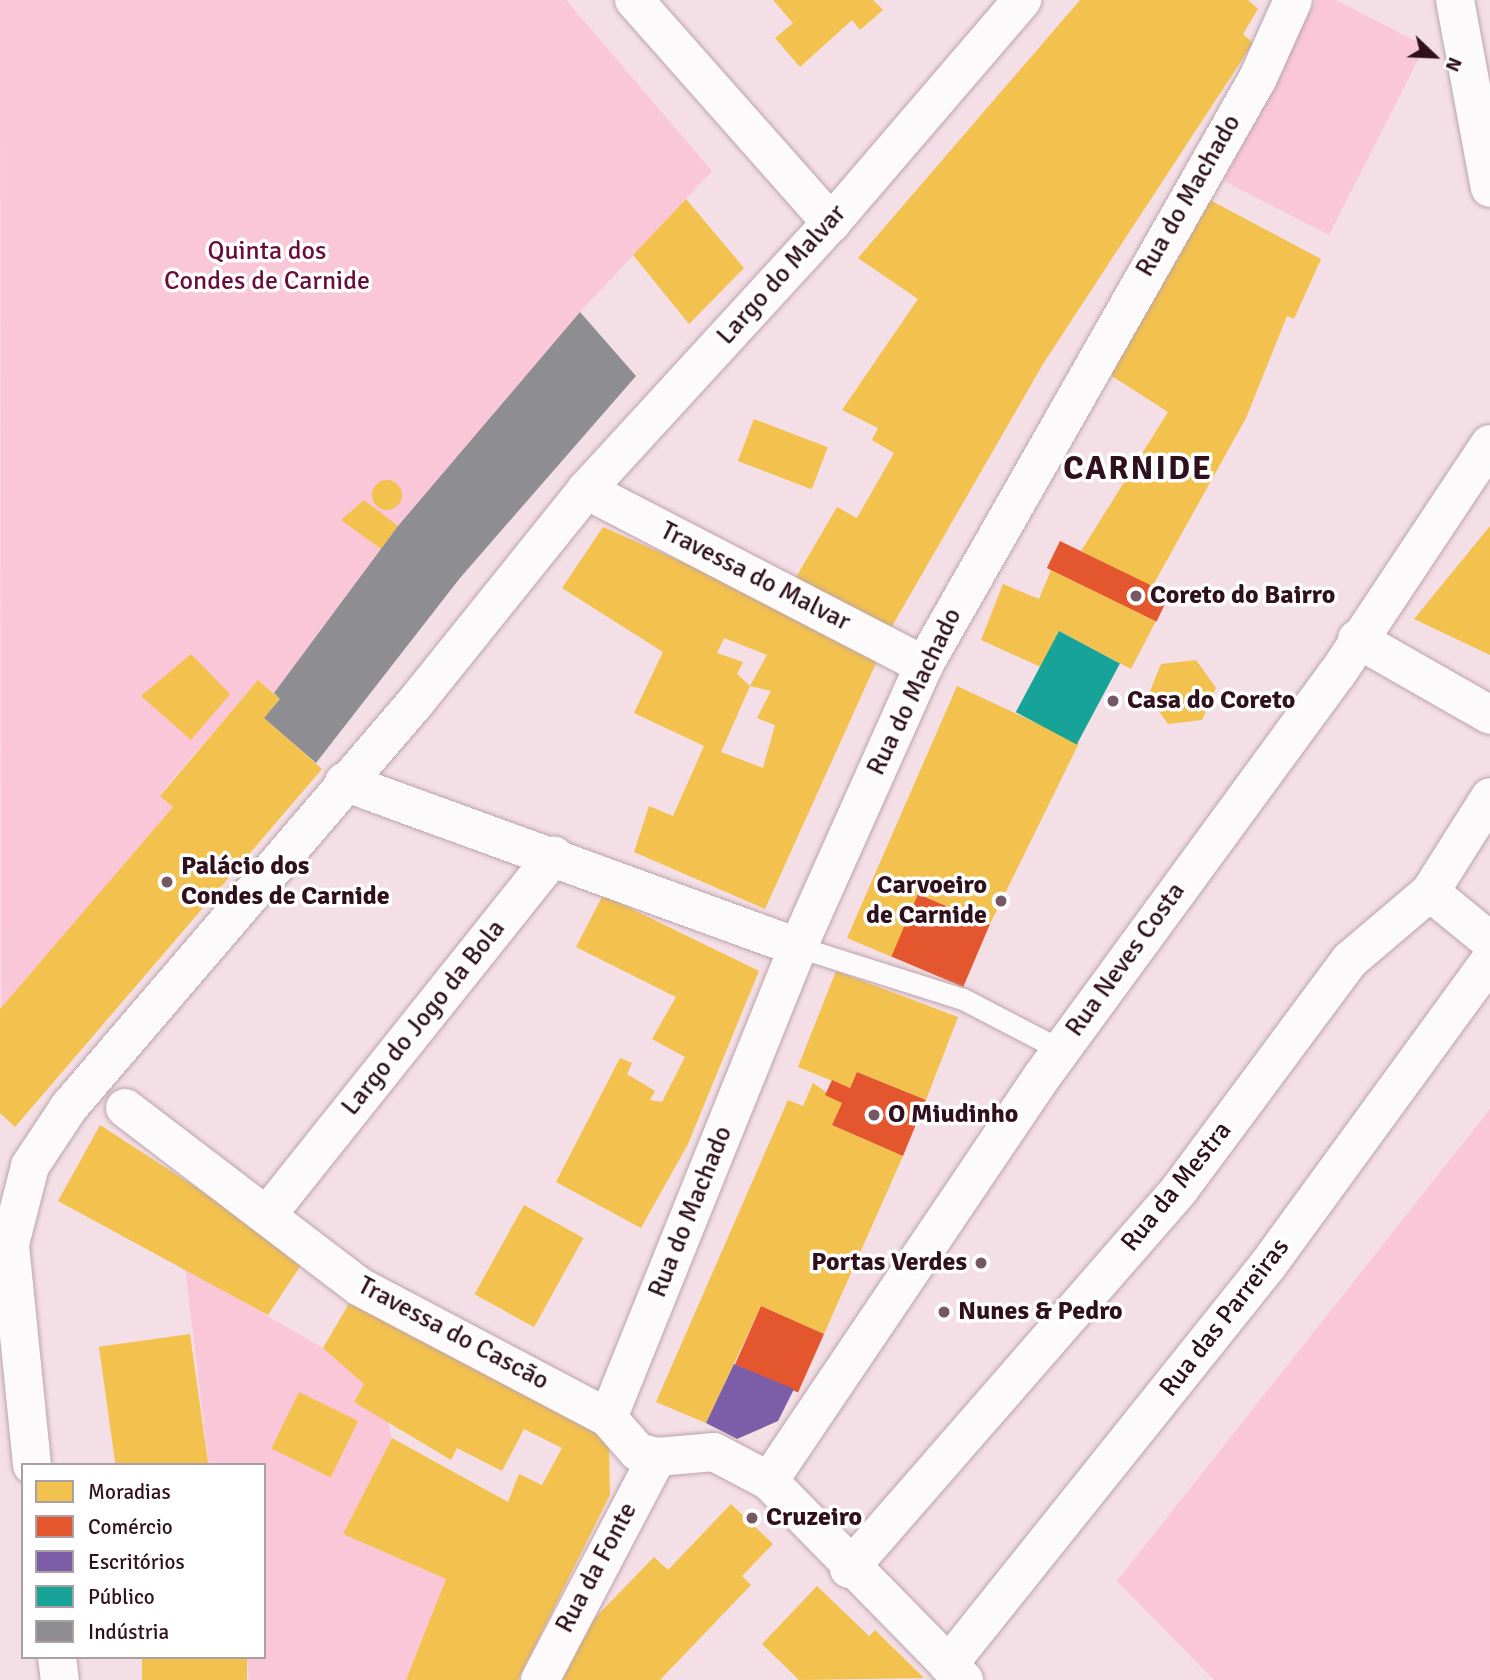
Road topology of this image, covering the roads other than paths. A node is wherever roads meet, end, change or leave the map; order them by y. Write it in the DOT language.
graph roads {
  1 [pos="634,0"];
  2 [pos="1006,0"];
  3 [pos="1022,0"];
  4 [pos="1293,0"];
  5 [pos="1455,0"];
  6 [pos="970,54"];
  7 [pos="1490,188"];
  8 [pos="831,223"];
  9 [pos="1490,444"];
  10 [pos="586,490"];
  11 [pos="1357,639"];
  12 [pos="924,665"];
  13 [pos="1490,715"];
  14 [pos="344,782"];
  15 [pos="1490,797"];
  16 [pos="554,855"];
  17 [pos="1430,892"];
  18 [pos="1490,941"];
  19 [pos="798,947"];
  20 [pos="1490,961"];
  21 [pos="1061,1050"];
  22 [pos="125,1108"];
  23 [pos="267,1215"];
  24 [pos="5,1240"];
  25 [pos="608,1418"];
  26 [pos="648,1454"];
  27 [pos="32,1463"];
  28 [pos="769,1481"];
  29 [pos="849,1569"];
  30 [pos="57,1659"];
  31 [pos="956,1672"];
  32 [pos="60,1680"];
  33 [pos="540,1680"];
  1 -- 8 [label="street"];
  2 -- 6 [label="street, Largo do Malvar"];
  3 -- 6 [label="street, Largo do Malvar"];
  4 -- 12 [label="street, Rua do Machado"];
  5 -- 7 [label="street"];
  6 -- 8 [label="street, Largo do Malvar"];
  8 -- 10 [label="street, Largo do Malvar"];
  9 -- 11 [label="street, Rua Neves Costa"];
  10 -- 12 [label="street, Travessa do Malvar"];
  10 -- 14 [label="street"];
  11 -- 13 [label="street"];
  11 -- 21 [label="street, Rua Neves Costa"];
  12 -- 19 [label="street, Rua do Machado"];
  14 -- 16 [label="street"];
  14 -- 24 [label="street"];
  15 -- 17 [label="street, Rua da Mestra"];
  16 -- 19 [label="street"];
  16 -- 23 [label="street, Largo do Jogo da Bola"];
  17 -- 18 [label="street"];
  17 -- 29 [label="street, Rua da Mestra"];
  19 -- 21 [label="lane"];
  19 -- 25 [label="street, Rua do Machado"];
  20 -- 31 [label="street, Rua das Parreiras"];
  21 -- 28 [label="street, Rua Neves Costa"];
  22 -- 23 [label="street"];
  23 -- 25 [label="street, Travessa do Cascão"];
  24 -- 27 [label="street"];
  25 -- 26 [label="street, Travessa do Cascão"];
  26 -- 28 [label="street"];
  26 -- 33 [label="street, Rua da Fonte"];
  28 -- 29 [label="street"];
  29 -- 31 [label="street"];
  30 -- 32 [label="street"];
}
